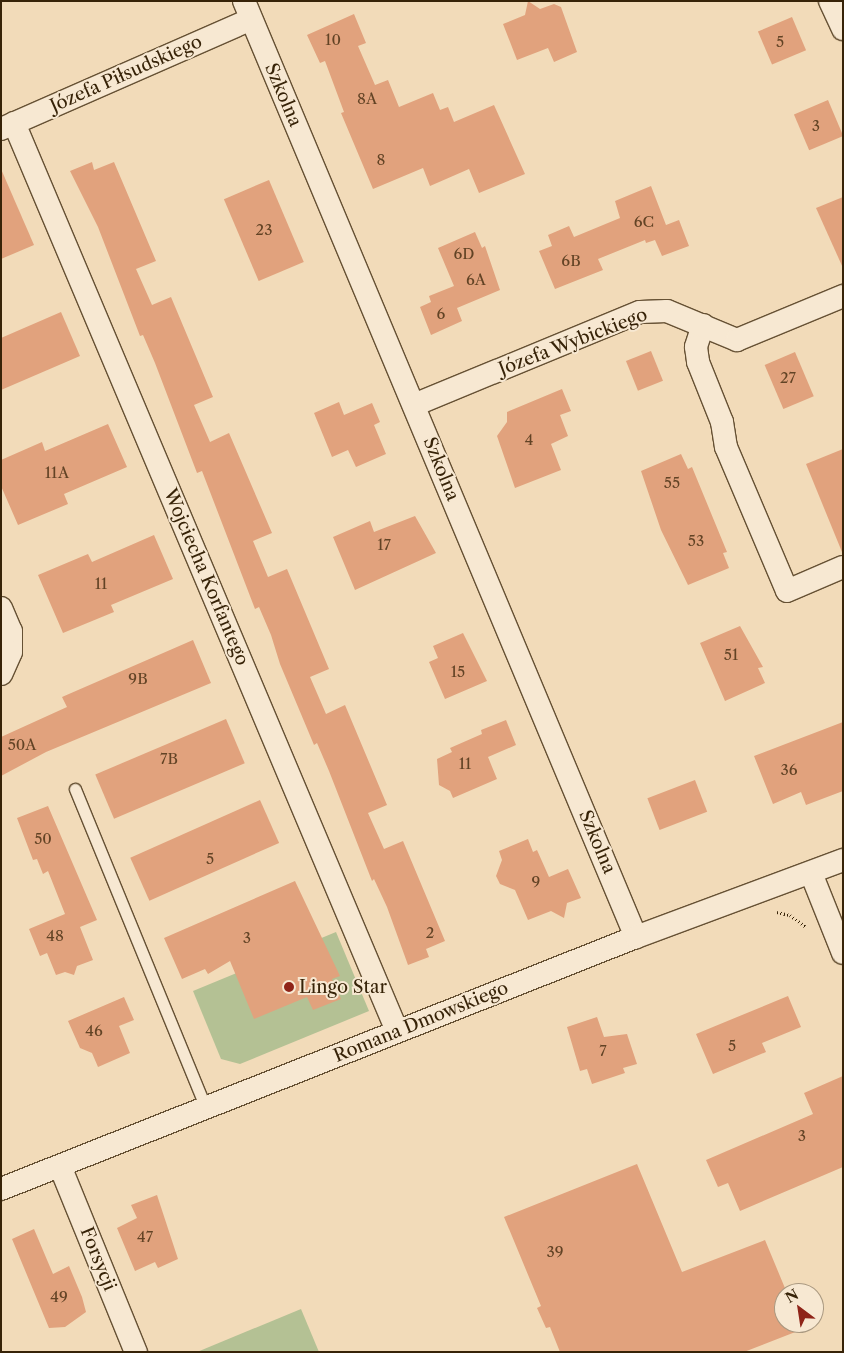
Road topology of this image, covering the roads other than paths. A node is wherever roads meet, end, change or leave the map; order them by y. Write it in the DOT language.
graph roads {
  1 [pos="830,1"];
  2 [pos="247,10"];
  3 [pos="843,29"];
  4 [pos="8,126"];
  5 [pos="843,296"];
  6 [pos="702,325"];
  7 [pos="414,405"];
  8 [pos="843,567"];
  9 [pos="1,608"];
  10 [pos="1,674"];
  11 [pos="76,789"];
  12 [pos="843,860"];
  13 [pos="811,873"];
  14 [pos="636,937"];
  15 [pos="843,953"];
  16 [pos="397,1031"];
  17 [pos="206,1108"];
  18 [pos="60,1166"];
  19 [pos="1,1189"];
  20 [pos="136,1352"];
  1 -- 3 [label="street"];
  2 -- 4 [label="street, Józefa Piłsudskiego"];
  2 -- 7 [label="street, Szkolna"];
  4 -- 16 [label="street, Wojciecha Korfantego"];
  5 -- 6 [label="street, Józefa Wybickiego"];
  6 -- 7 [label="street, Józefa Wybickiego"];
  6 -- 8 [label="street"];
  7 -- 14 [label="street, Szkolna"];
  9 -- 10 [label="street"];
  11 -- 17 [label="lane"];
  12 -- 13 [label="street, Romana Dmowskiego"];
  13 -- 14 [label="street, Romana Dmowskiego"];
  13 -- 15 [label="street"];
  14 -- 16 [label="street, Romana Dmowskiego"];
  16 -- 17 [label="street, Romana Dmowskiego"];
  17 -- 18 [label="street, Romana Dmowskiego"];
  18 -- 19 [label="street, Romana Dmowskiego"];
  18 -- 20 [label="street, Forsycji"];
}
